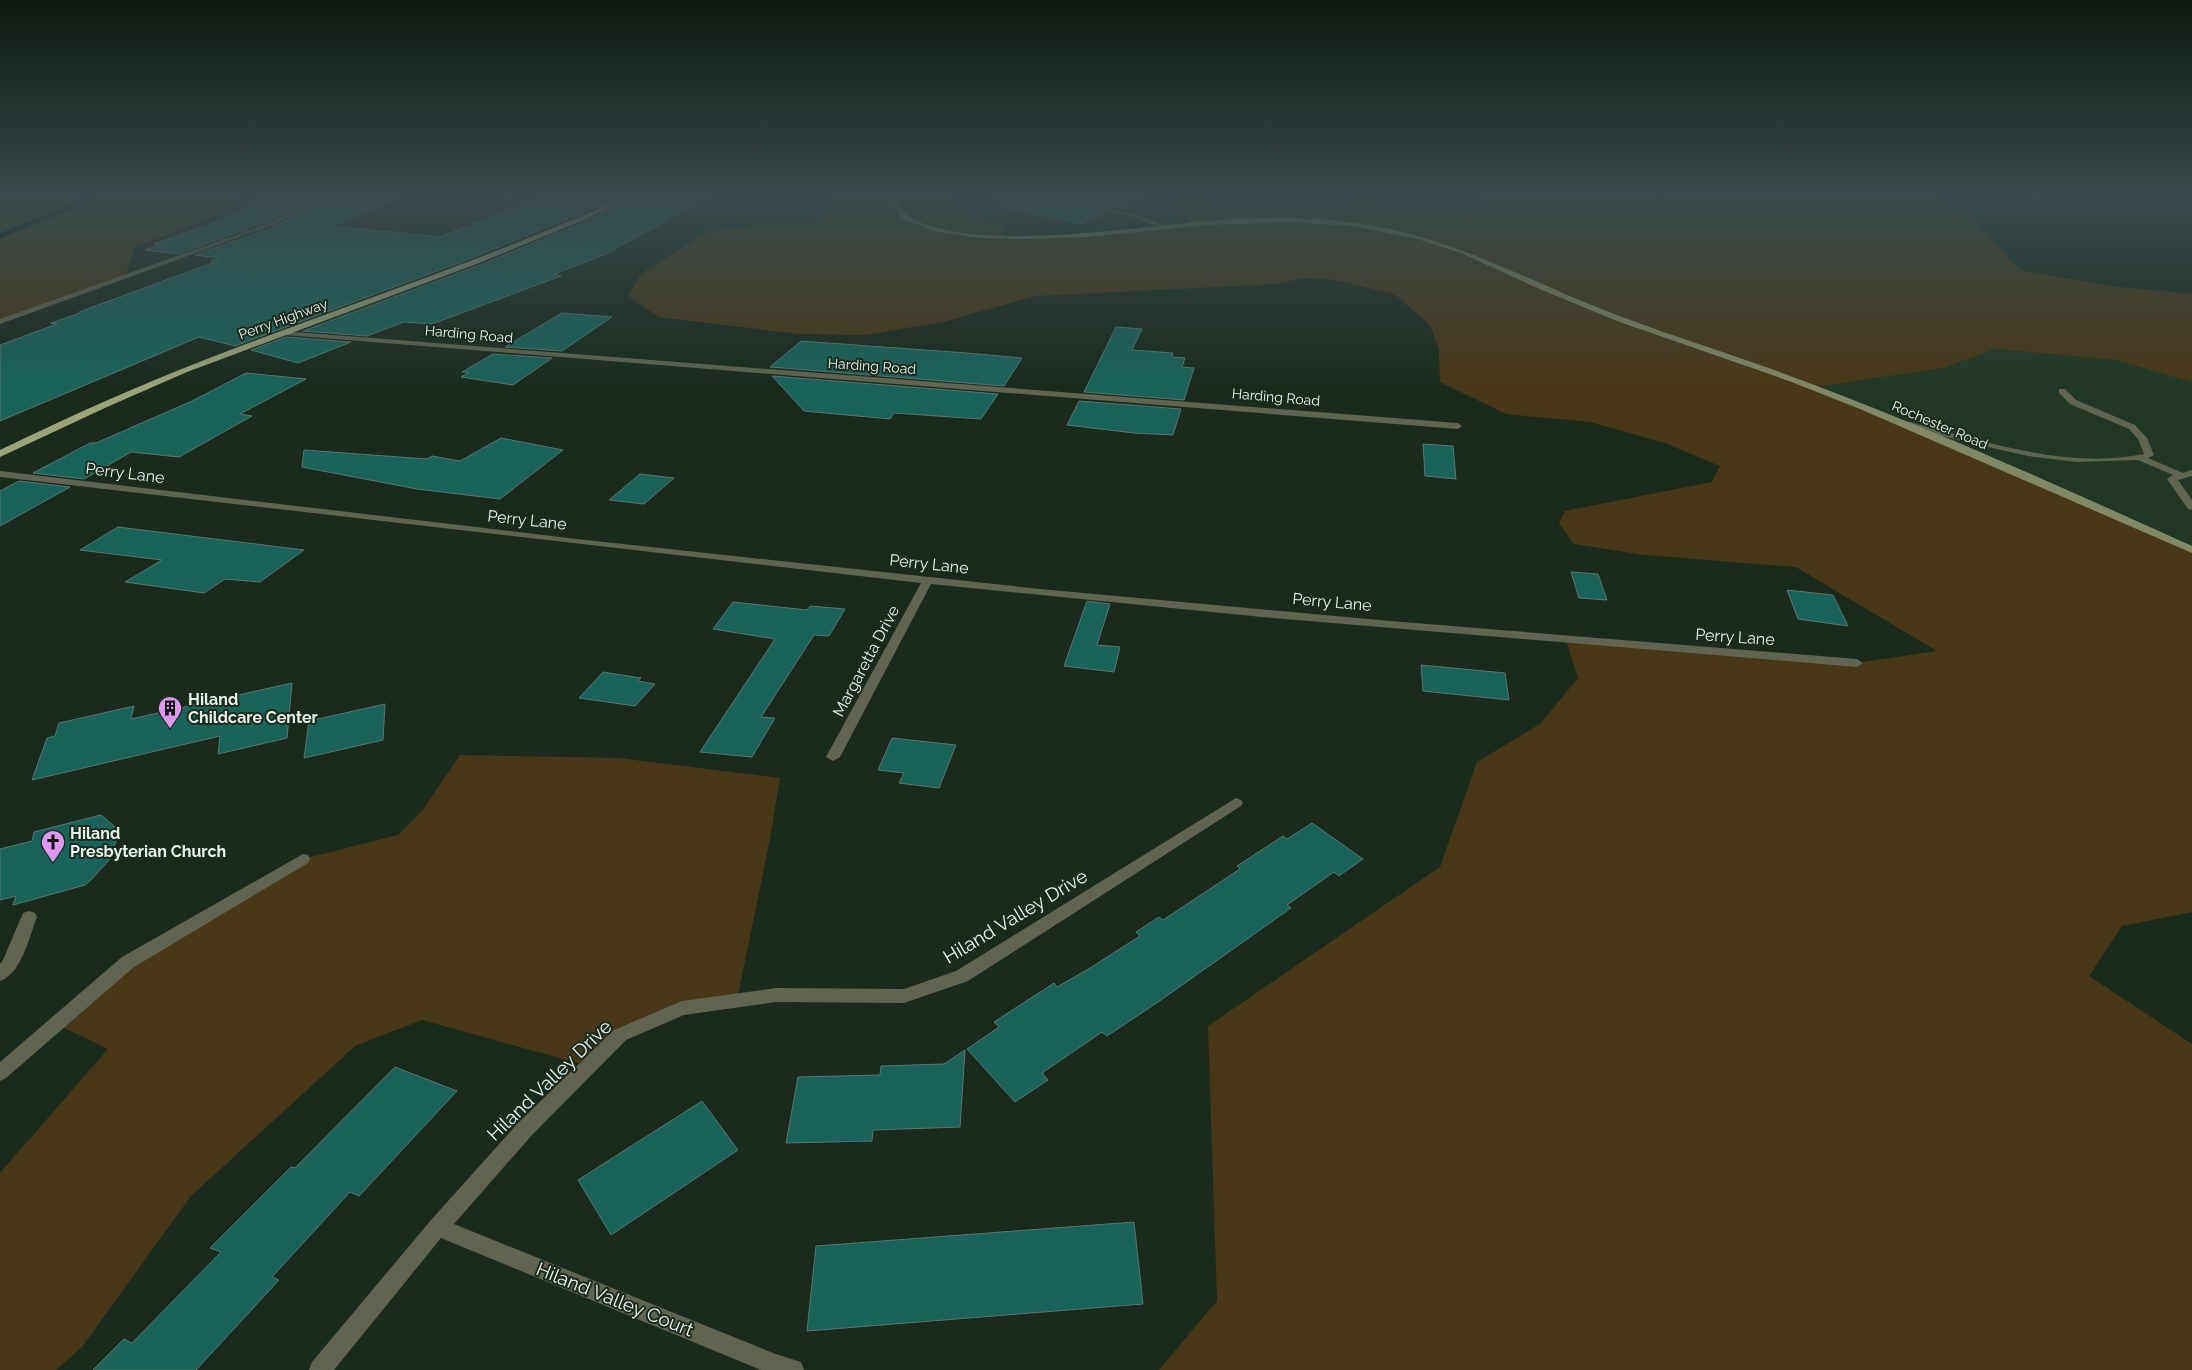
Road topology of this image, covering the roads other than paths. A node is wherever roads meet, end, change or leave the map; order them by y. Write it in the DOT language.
graph roads {
  1 [pos="173,259"];
  2 [pos="486,259"];
  3 [pos="1477,259"];
  4 [pos="0,322"];
  5 [pos="285,333"];
  6 [pos="2062,391"];
  7 [pos="1900,422"];
  8 [pos="1458,426"];
  9 [pos="0,454"];
  10 [pos="2140,458"];
  11 [pos="0,474"];
  12 [pos="2188,475"];
  13 [pos="2192,507"];
  14 [pos="2192,550"];
  15 [pos="928,580"];
  16 [pos="1857,662"];
  17 [pos="833,757"];
  18 [pos="1236,803"];
  19 [pos="303,859"];
  20 [pos="29,917"];
  21 [pos="0,974"];
  22 [pos="0,1073"];
  23 [pos="438,1227"];
  24 [pos="320,1370"];
  25 [pos="793,1370"];
  1 -- 4 [label="street"];
  2 -- 5 [label="main road, Perry Highway"];
  3 -- 7 [label="street, Rochester Road"];
  5 -- 8 [label="street, Harding Road"];
  5 -- 9 [label="main road, Perry Highway"];
  6 -- 10 [label="street"];
  7 -- 10 [label="street"];
  7 -- 14 [label="street, Rochester Road"];
  10 -- 12 [label="street"];
  11 -- 15 [label="street, Perry Lane"];
  12 -- 13 [label="street"];
  15 -- 16 [label="street, Perry Lane"];
  15 -- 17 [label="street, Margaretta Drive"];
  18 -- 23 [label="street, Hiland Valley Drive"];
  19 -- 22 [label="street"];
  20 -- 21 [label="street"];
  23 -- 24 [label="street, Hiland Valley Drive"];
  23 -- 25 [label="street, Hiland Valley Court"];
}
